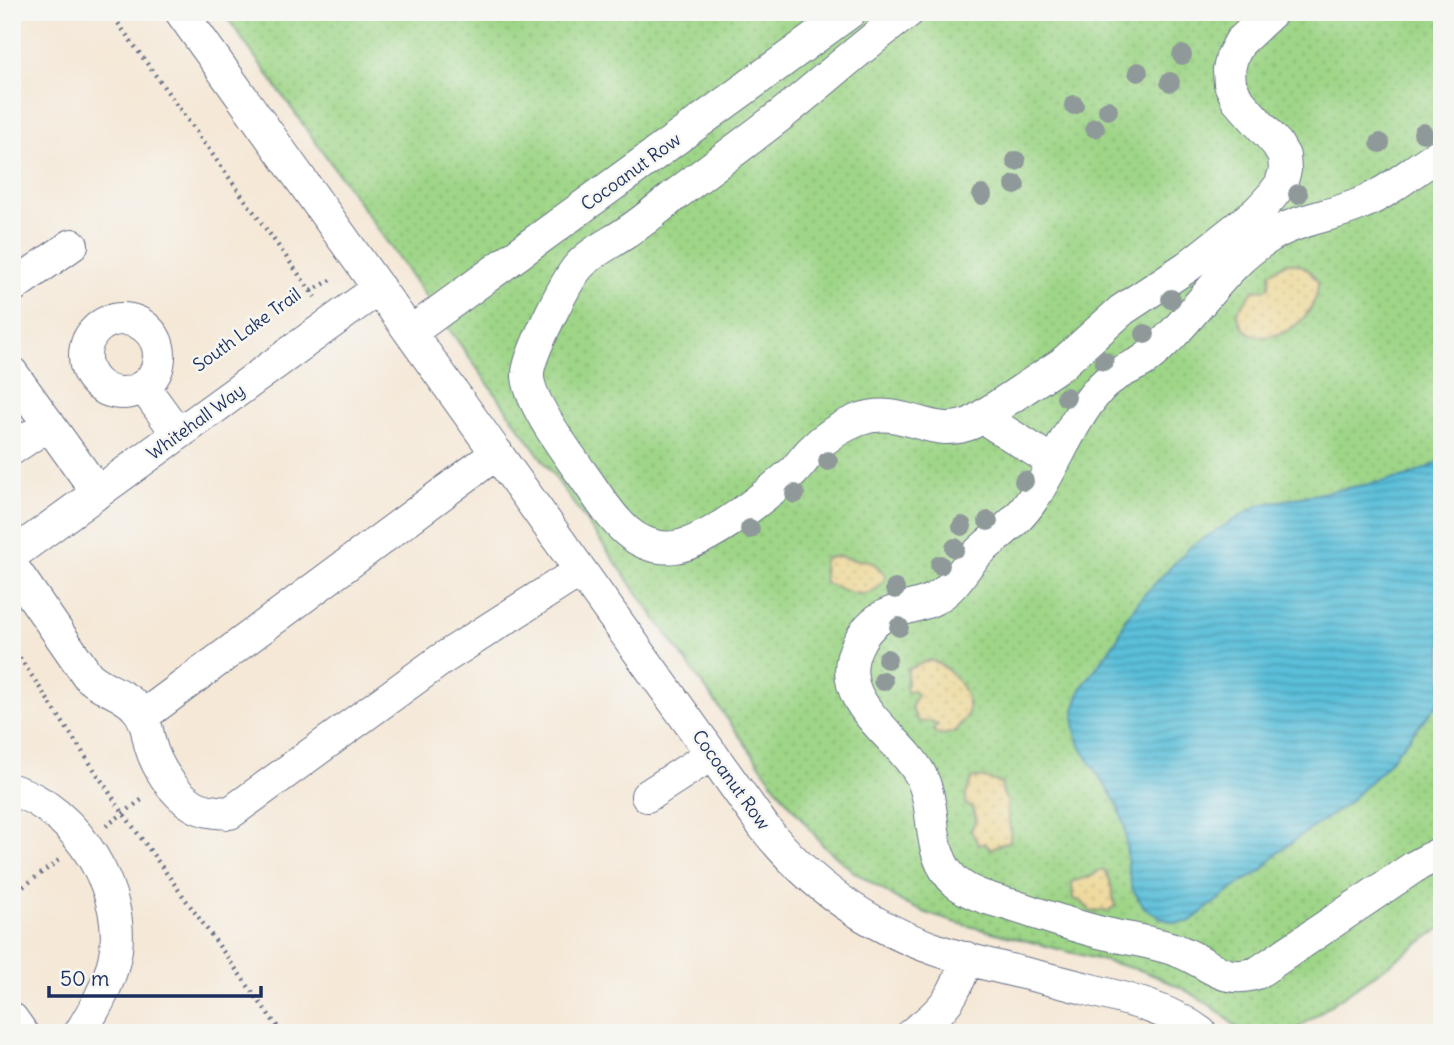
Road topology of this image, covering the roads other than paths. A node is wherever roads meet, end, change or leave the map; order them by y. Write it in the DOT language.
graph roads {
  1 [pos="181,12"];
  2 [pos="850,12"];
  3 [pos="908,12"];
  4 [pos="1272,12"];
  5 [pos="1442,153"];
  6 [pos="72,245"];
  7 [pos="12,287"];
  8 [pos="379,288"];
  9 [pos="411,332"];
  10 [pos="12,373"];
  11 [pos="143,386"];
  12 [pos="982,417"];
  13 [pos="49,424"];
  14 [pos="178,435"];
  15 [pos="12,449"];
  16 [pos="497,453"];
  17 [pos="1053,462"];
  18 [pos="98,493"];
  19 [pos="12,555"];
  20 [pos="12,566"];
  21 [pos="580,571"];
  22 [pos="143,716"];
  23 [pos="712,754"];
  24 [pos="12,790"];
  25 [pos="647,796"];
  26 [pos="1442,852"];
  27 [pos="967,958"];
  28 [pos="12,1019"];
  29 [pos="22,1033"];
  30 [pos="80,1033"];
  31 [pos="913,1033"];
  32 [pos="1201,1033"];
  1 -- 8 [label="street, Cocoanut Row"];
  2 -- 9 [label="street, Cocoanut Row"];
  3 -- 12 [label="street"];
  4 -- 12 [label="street"];
  5 -- 17 [label="street"];
  6 -- 7 [label="street"];
  8 -- 9 [label="street, Cocoanut Row"];
  8 -- 14 [label="street, Whitehall Way"];
  9 -- 16 [label="street, Cocoanut Row"];
  10 -- 13 [label="street"];
  11 -- 14 [label="street"];
  12 -- 17 [label="street"];
  13 -- 15 [label="street"];
  13 -- 18 [label="street"];
  14 -- 18 [label="street, Whitehall Way"];
  16 -- 21 [label="street, Cocoanut Row"];
  16 -- 22 [label="street"];
  17 -- 26 [label="street"];
  18 -- 19 [label="street, Whitehall Way"];
  20 -- 22 [label="street"];
  21 -- 22 [label="street"];
  21 -- 23 [label="street, Cocoanut Row"];
  23 -- 25 [label="street"];
  23 -- 27 [label="street, Cocoanut Row"];
  24 -- 30 [label="street"];
  27 -- 31 [label="street"];
  27 -- 32 [label="street, Cocoanut Row"];
  28 -- 29 [label="street"];
}
